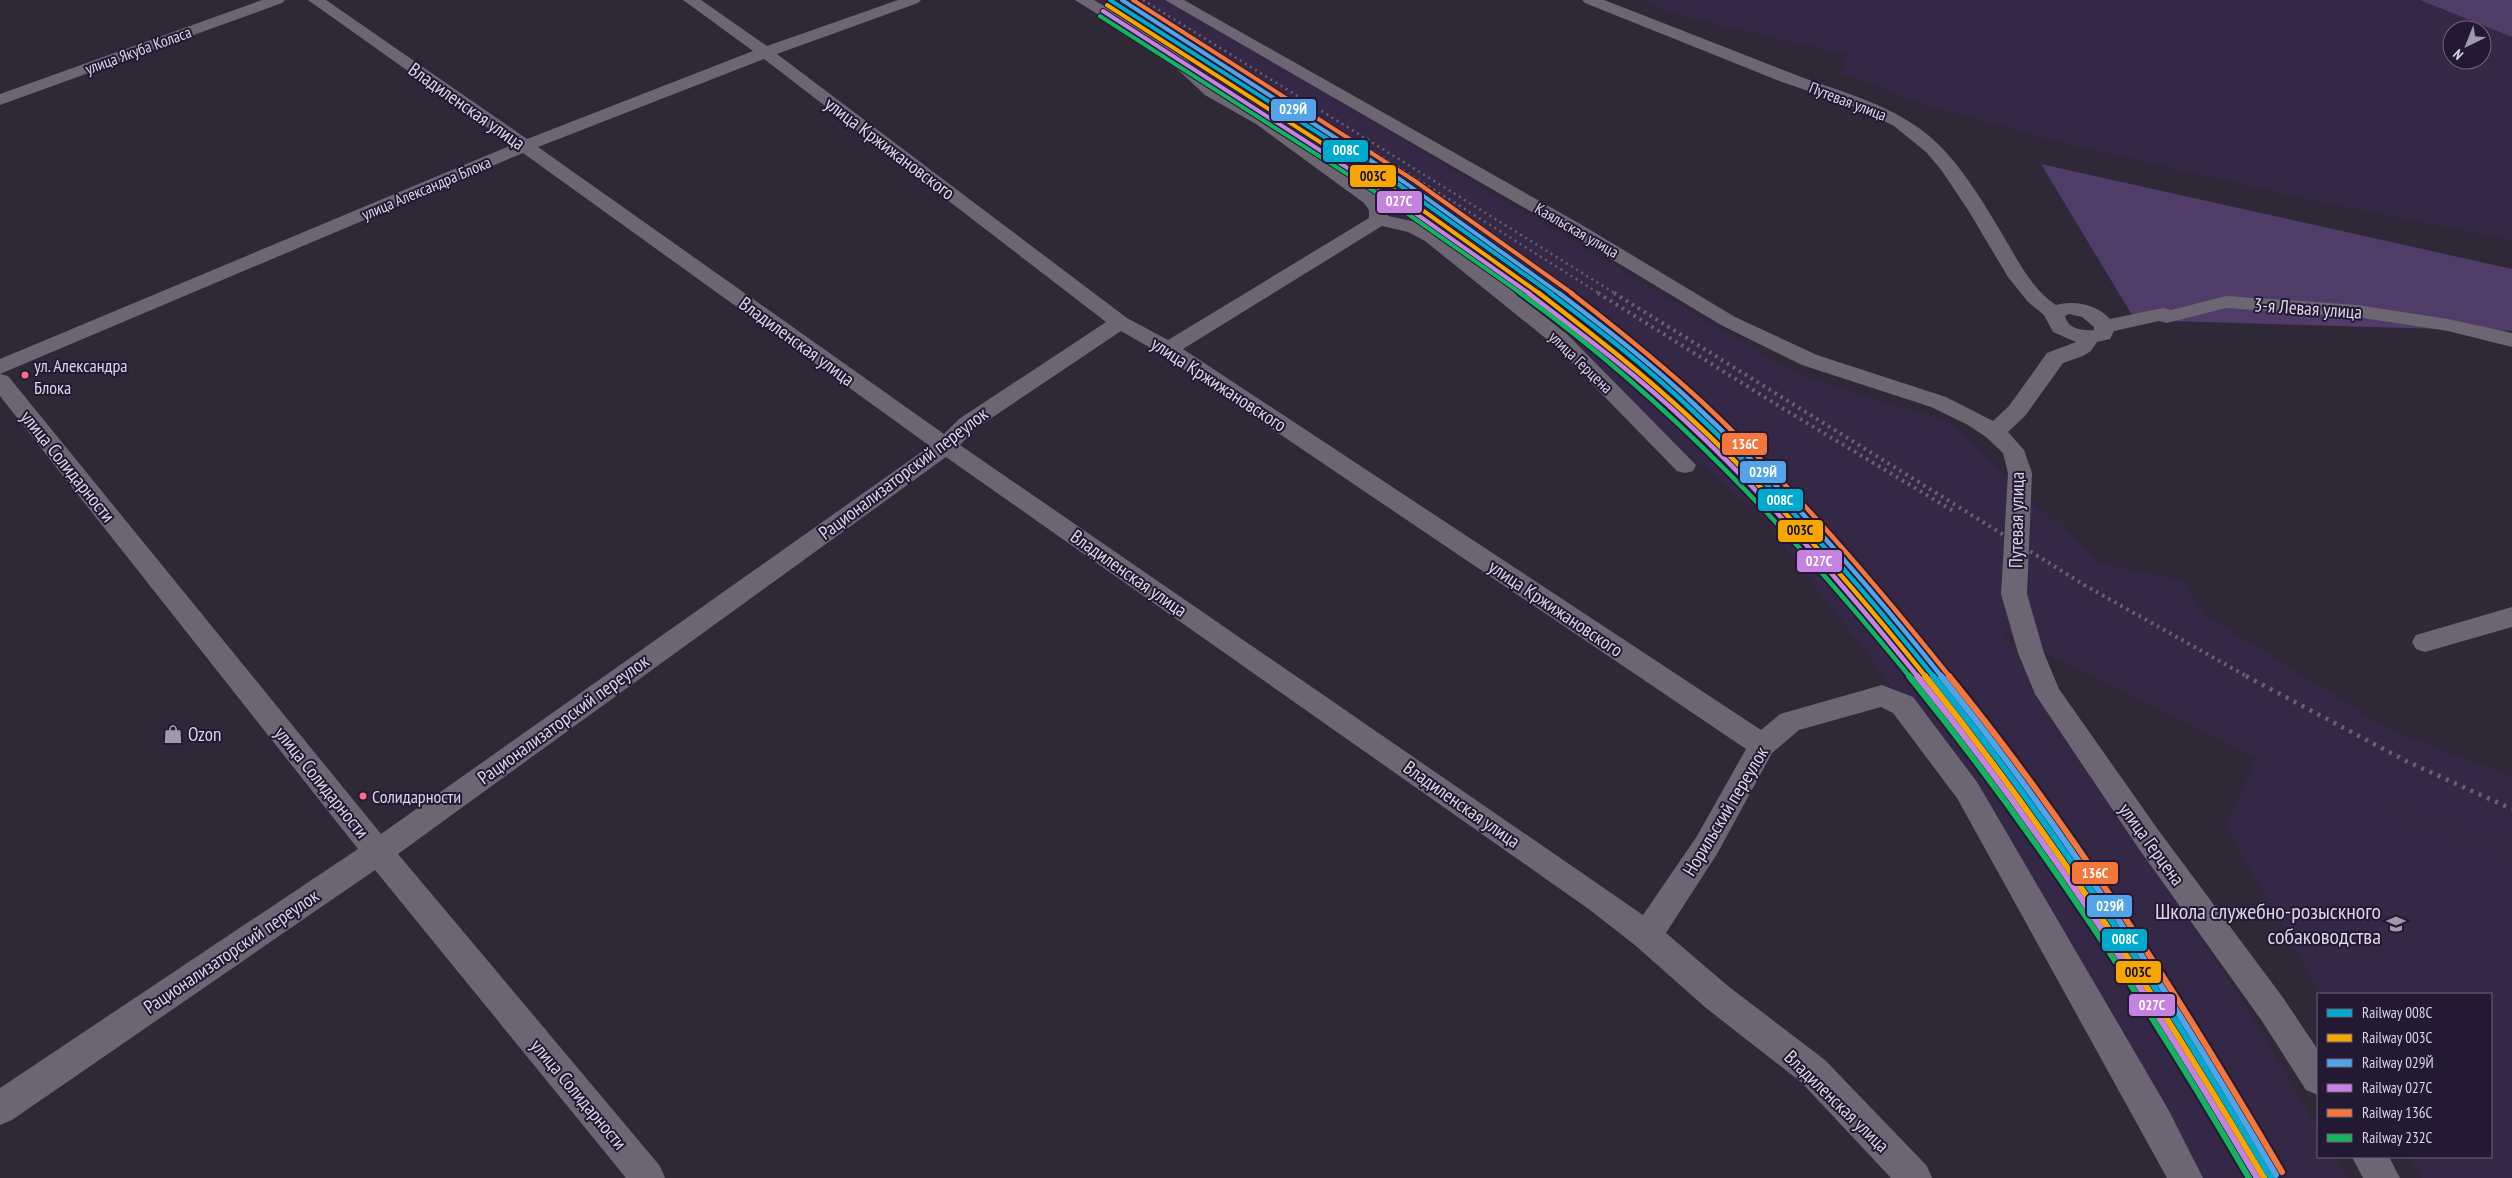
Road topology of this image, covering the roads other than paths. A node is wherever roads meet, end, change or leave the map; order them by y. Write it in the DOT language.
graph roads {
  1 [pos="277,0"];
  2 [pos="316,0"];
  3 [pos="691,0"];
  4 [pos="913,0"];
  5 [pos="1083,0"];
  6 [pos="1173,0"];
  7 [pos="1590,0"];
  8 [pos="765,52"];
  9 [pos="0,100"];
  10 [pos="525,146"];
  11 [pos="1378,220"];
  12 [pos="2058,321"];
  13 [pos="1120,322"];
  14 [pos="2097,332"];
  15 [pos="2512,340"];
  16 [pos="1168,349"];
  17 [pos="2055,358"];
  18 [pos="0,367"];
  19 [pos="0,381"];
  20 [pos="1994,432"];
  21 [pos="946,446"];
  22 [pos="1684,465"];
  23 [pos="2014,594"];
  24 [pos="2512,616"];
  25 [pos="2426,642"];
  26 [pos="1762,745"];
  27 [pos="378,852"];
  28 [pos="1647,936"];
  29 [pos="2317,1077"];
  30 [pos="0,1108"];
  31 [pos="2370,1158"];
  32 [pos="648,1178"];
  33 [pos="1915,1178"];
  34 [pos="2186,1178"];
  35 [pos="2383,1178"];
  1 -- 9 [label="street, улица Якуба Коласа"];
  2 -- 10 [label="street, Владиленская улица"];
  3 -- 8 [label="street, улица Кржижановского"];
  4 -- 8 [label="street, улица Александра Блока"];
  5 -- 11 [label="street"];
  6 -- 20 [label="street, Каяльская улица"];
  7 -- 12 [label="street, Путевая улица"];
  8 -- 10 [label="street, улица Александра Блока"];
  8 -- 13 [label="street, улица Кржижановского"];
  10 -- 18 [label="street, улица Александра Блока"];
  10 -- 21 [label="street, Владиленская улица"];
  11 -- 16 [label="street"];
  11 -- 22 [label="street, улица Герцена"];
  12 -- 14 [label="street, Путевая улица"];
  12 -- 17 [label="street"];
  13 -- 16 [label="street, улица Кржижановского"];
  13 -- 21 [label="street, Рационализаторский переулок"];
  14 -- 15 [label="street, 3-я Левая улица"];
  14 -- 17 [label="street"];
  16 -- 26 [label="street, улица Кржижановского"];
  17 -- 20 [label="street"];
  19 -- 27 [label="street, улица Солидарности"];
  20 -- 23 [label="street, Путевая улица"];
  21 -- 27 [label="street, Рационализаторский переулок"];
  21 -- 28 [label="street, Владиленская улица"];
  23 -- 29 [label="street, улица Герцена"];
  24 -- 25 [label="street"];
  26 -- 28 [label="street, Норильский переулок"];
  26 -- 34 [label="street, Норильский переулок"];
  27 -- 30 [label="street, Рационализаторский переулок"];
  27 -- 32 [label="street, улица Солидарности"];
  28 -- 33 [label="street, Владиленская улица"];
  31 -- 35 [label="street"];
}
